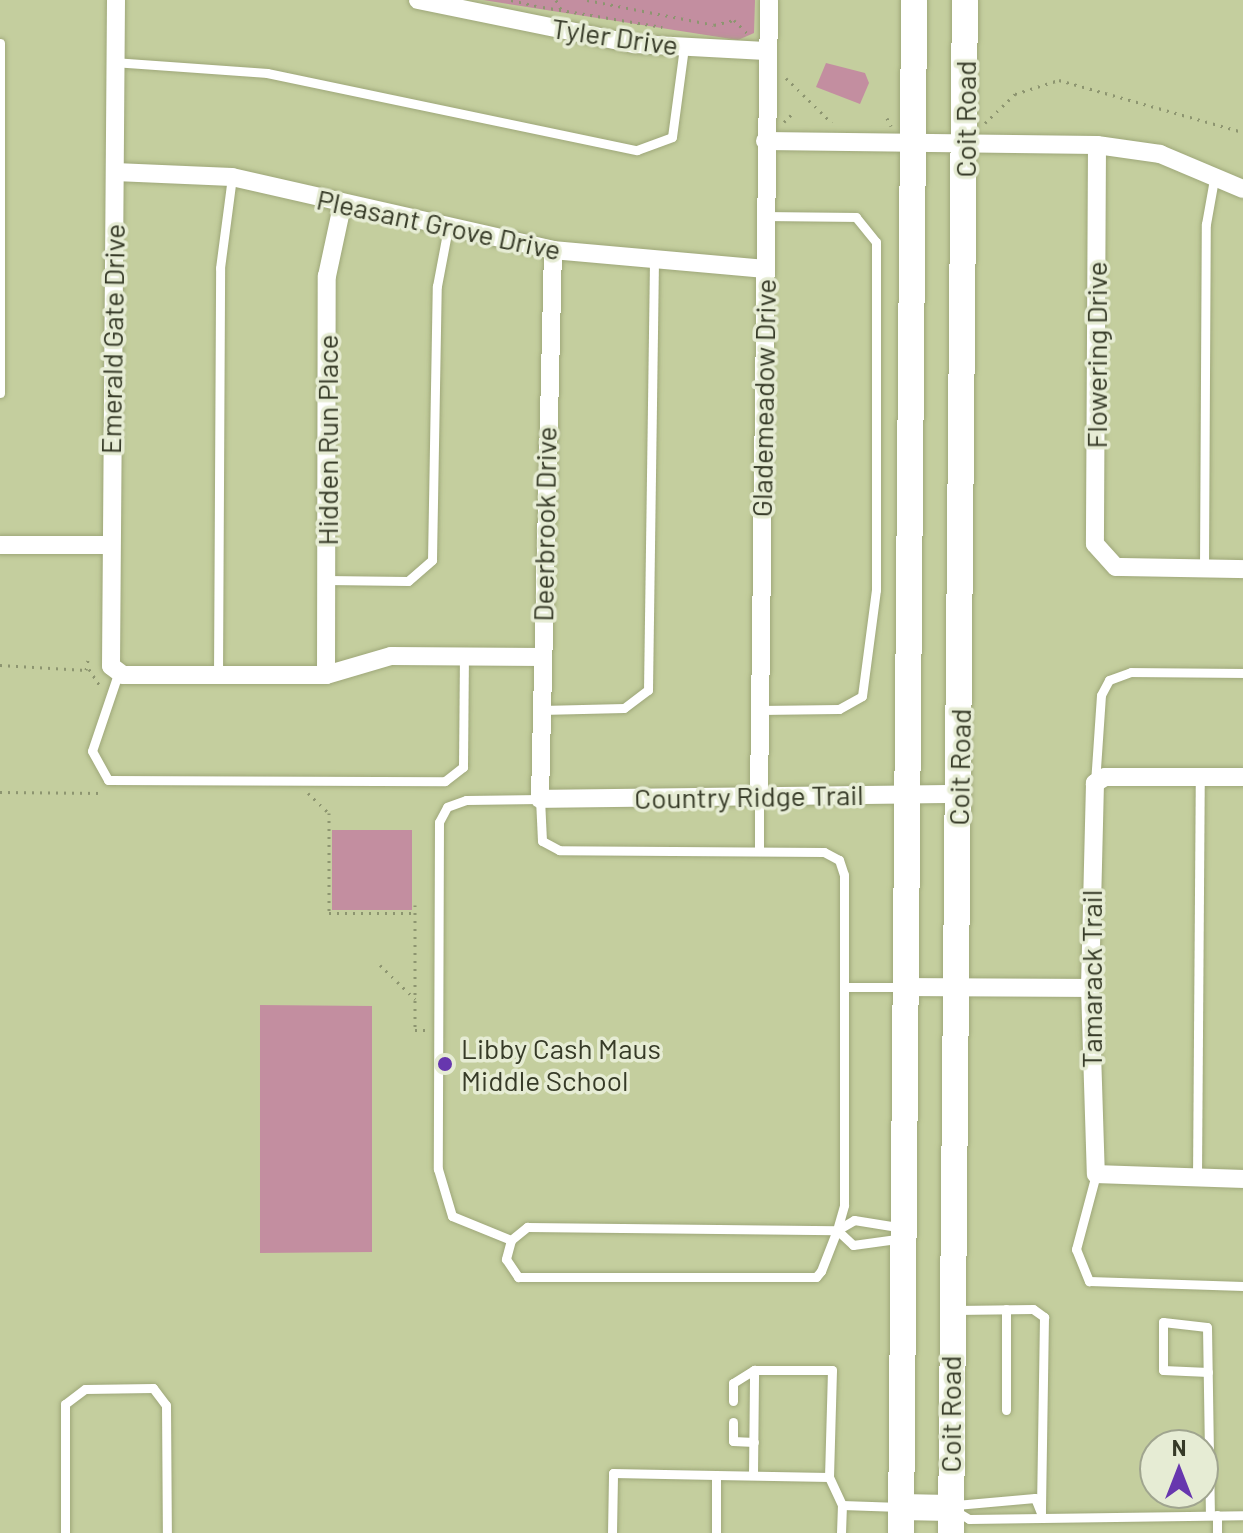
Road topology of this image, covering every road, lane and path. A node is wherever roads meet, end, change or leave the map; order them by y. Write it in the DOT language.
graph roads {
  1 [pos="116,0"];
  2 [pos="418,0"];
  3 [pos="511,0"];
  4 [pos="556,0"];
  5 [pos="587,0"];
  6 [pos="769,0"];
  7 [pos="914,0"];
  8 [pos="965,0"];
  9 [pos="562,11"];
  10 [pos="668,28"];
  11 [pos="697,31"];
  12 [pos="725,33"];
  13 [pos="739,33"];
  14 [pos="0,43"];
  15 [pos="684,47"];
  16 [pos="766,51"];
  17 [pos="114,62"];
  18 [pos="783,76"];
  19 [pos="793,113"];
  20 [pos="887,118"];
  21 [pos="832,123"];
  22 [pos="891,126"];
  23 [pos="779,127"];
  24 [pos="1243,132"];
  25 [pos="973,137"];
  26 [pos="765,141"];
  27 [pos="913,144"];
  28 [pos="1097,145"];
  29 [pos="115,172"];
  30 [pos="232,177"];
  31 [pos="1214,179"];
  32 [pos="1243,189"];
  33 [pos="342,206"];
  34 [pos="763,216"];
  35 [pos="448,228"];
  36 [pos="553,250"];
  37 [pos="654,263"];
  38 [pos="765,269"];
  39 [pos="0,393"];
  40 [pos="0,545"];
  41 [pos="110,545"];
  42 [pos="1204,568"];
  43 [pos="1243,569"];
  44 [pos="326,580"];
  45 [pos="464,656"];
  46 [pos="542,657"];
  47 [pos="88,660"];
  48 [pos="0,665"];
  49 [pos="89,669"];
  50 [pos="1243,673"];
  51 [pos="118,674"];
  52 [pos="326,675"];
  53 [pos="218,676"];
  54 [pos="111,692"];
  55 [pos="541,710"];
  56 [pos="760,710"];
  57 [pos="1200,777"];
  58 [pos="1243,777"];
  59 [pos="1095,783"];
  60 [pos="0,792"];
  61 [pos="108,793"];
  62 [pos="294,793"];
  63 [pos="909,794"];
  64 [pos="959,794"];
  65 [pos="759,796"];
  66 [pos="540,799"];
  67 [pos="759,851"];
  68 [pos="415,905"];
  69 [pos="415,913"];
  70 [pos="380,965"];
  71 [pos="846,987"];
  72 [pos="906,987"];
  73 [pos="957,987"];
  74 [pos="1090,988"];
  75 [pos="415,999"];
  76 [pos="415,1016"];
  77 [pos="429,1016"];
  78 [pos="415,1030"];
  79 [pos="1096,1174"];
  80 [pos="1197,1178"];
  81 [pos="1243,1179"];
  82 [pos="837,1230"];
  83 [pos="904,1233"];
  84 [pos="950,1234"];
  85 [pos="511,1240"];
  86 [pos="1243,1286"];
  87 [pos="1006,1309"];
  88 [pos="950,1310"];
  89 [pos="754,1370"];
  90 [pos="1208,1372"];
  91 [pos="733,1401"];
  92 [pos="1006,1410"];
  93 [pos="733,1422"];
  94 [pos="754,1442"];
  95 [pos="753,1474"];
  96 [pos="716,1475"];
  97 [pos="829,1477"];
  98 [pos="842,1505"];
  99 [pos="901,1507"];
  100 [pos="1041,1513"];
  101 [pos="1213,1515"];
  102 [pos="1243,1515"];
  103 [pos="1013,1519"];
  104 [pos="950,1521"];
  105 [pos="65,1533"];
  106 [pos="167,1533"];
  107 [pos="612,1533"];
  108 [pos="716,1533"];
  109 [pos="841,1533"];
  110 [pos="901,1533"];
  111 [pos="1013,1533"];
  112 [pos="1217,1533"];
  1 -- 17 [label="street, Emerald Gate Drive"];
  2 -- 15 [label="street, Tyler Drive"];
  3 -- 9 [label="path"];
  4 -- 9 [label="path"];
  5 -- 13 [label="path"];
  6 -- 16 [label="street, Glademeadow Drive"];
  7 -- 27 [label="main road, Coit Road"];
  8 -- 25 [label="main road, Coit Road"];
  9 -- 10 [label="path"];
  11 -- 12 [label="path"];
  14 -- 39 [label="lane"];
  15 -- 16 [label="street, Tyler Drive"];
  15 -- 17 [label="lane"];
  16 -- 26 [label="street, Glademeadow Drive"];
  17 -- 29 [label="street, Emerald Gate Drive"];
  18 -- 21 [label="path"];
  19 -- 23 [label="path"];
  20 -- 22 [label="path"];
  24 -- 25 [label="path"];
  25 -- 27 [label="street"];
  25 -- 28 [label="street"];
  25 -- 64 [label="main road, Coit Road"];
  26 -- 27 [label="street"];
  26 -- 34 [label="street, Glademeadow Drive"];
  27 -- 63 [label="main road, Coit Road"];
  28 -- 31 [label="street"];
  28 -- 42 [label="street, Flowering Drive"];
  29 -- 30 [label="street, Pleasant Grove Drive"];
  29 -- 41 [label="street, Emerald Gate Drive"];
  30 -- 33 [label="street, Pleasant Grove Drive"];
  30 -- 53 [label="lane"];
  31 -- 32 [label="street"];
  31 -- 42 [label="lane"];
  33 -- 35 [label="street, Pleasant Grove Drive"];
  33 -- 44 [label="street, Hidden Run Place"];
  34 -- 38 [label="street, Glademeadow Drive"];
  34 -- 56 [label="lane"];
  35 -- 36 [label="street, Pleasant Grove Drive"];
  35 -- 44 [label="lane"];
  36 -- 37 [label="street, Pleasant Grove Drive"];
  36 -- 46 [label="street, Deerbrook Drive"];
  37 -- 38 [label="street, Pleasant Grove Drive"];
  37 -- 55 [label="lane"];
  38 -- 56 [label="street, Glademeadow Drive"];
  40 -- 41 [label="street"];
  41 -- 51 [label="street, Emerald Gate Drive"];
  42 -- 43 [label="street"];
  44 -- 52 [label="street, Hidden Run Place"];
  45 -- 46 [label="street"];
  45 -- 52 [label="street"];
  45 -- 54 [label="lane"];
  46 -- 55 [label="street, Deerbrook Drive"];
  47 -- 49 [label="path"];
  48 -- 49 [label="path"];
  49 -- 54 [label="path"];
  50 -- 59 [label="lane"];
  51 -- 53 [label="street"];
  51 -- 54 [label="lane"];
  52 -- 53 [label="street"];
  55 -- 66 [label="street, Deerbrook Drive"];
  56 -- 65 [label="street, Glademeadow Drive"];
  57 -- 58 [label="street"];
  57 -- 59 [label="street"];
  57 -- 80 [label="lane"];
  59 -- 74 [label="street, Tamarack Trail"];
  60 -- 61 [label="path"];
  62 -- 69 [label="path"];
  63 -- 64 [label="street, Country Ridge Trail"];
  63 -- 65 [label="street, Country Ridge Trail"];
  63 -- 72 [label="main road, Coit Road"];
  64 -- 73 [label="main road, Coit Road"];
  65 -- 66 [label="street, Country Ridge Trail"];
  65 -- 67 [label="lane"];
  66 -- 67 [label="lane"];
  66 -- 85 [label="lane"];
  67 -- 71 [label="lane"];
  68 -- 69 [label="path"];
  69 -- 75 [label="path"];
  70 -- 75 [label="path"];
  71 -- 72 [label="lane"];
  71 -- 82 [label="lane"];
  72 -- 73 [label="street"];
  72 -- 83 [label="main road, Coit Road"];
  73 -- 74 [label="street"];
  73 -- 84 [label="main road, Coit Road"];
  74 -- 79 [label="street, Tamarack Trail"];
  75 -- 76 [label="path"];
  76 -- 77 [label="path"];
  76 -- 78 [label="path"];
  79 -- 80 [label="street"];
  79 -- 86 [label="lane"];
  80 -- 81 [label="street"];
  82 -- 83 [label="lane"];
  82 -- 83 [label="lane"];
  82 -- 85 [label="lane"];
  82 -- 85 [label="lane"];
  83 -- 84 [label="main road"];
  83 -- 99 [label="main road, Coit Road"];
  84 -- 88 [label="main road, Coit Road"];
  87 -- 88 [label="lane"];
  87 -- 92 [label="lane"];
  87 -- 100 [label="lane"];
  88 -- 104 [label="main road, Coit Road"];
  89 -- 91 [label="lane"];
  89 -- 94 [label="lane"];
  89 -- 97 [label="lane"];
  90 -- 90 [label="lane"];
  90 -- 101 [label="lane"];
  93 -- 94 [label="lane"];
  94 -- 95 [label="lane"];
  95 -- 96 [label="lane"];
  95 -- 97 [label="lane"];
  96 -- 107 [label="lane"];
  96 -- 108 [label="lane"];
  97 -- 98 [label="lane"];
  98 -- 99 [label="lane"];
  98 -- 109 [label="lane"];
  99 -- 104 [label="main road"];
  99 -- 110 [label="main road, Coit Road"];
  100 -- 101 [label="lane"];
  100 -- 103 [label="lane"];
  100 -- 104 [label="lane"];
  101 -- 102 [label="lane"];
  101 -- 112 [label="lane"];
  103 -- 104 [label="lane"];
  103 -- 111 [label="lane"];
  105 -- 106 [label="lane"];
}
